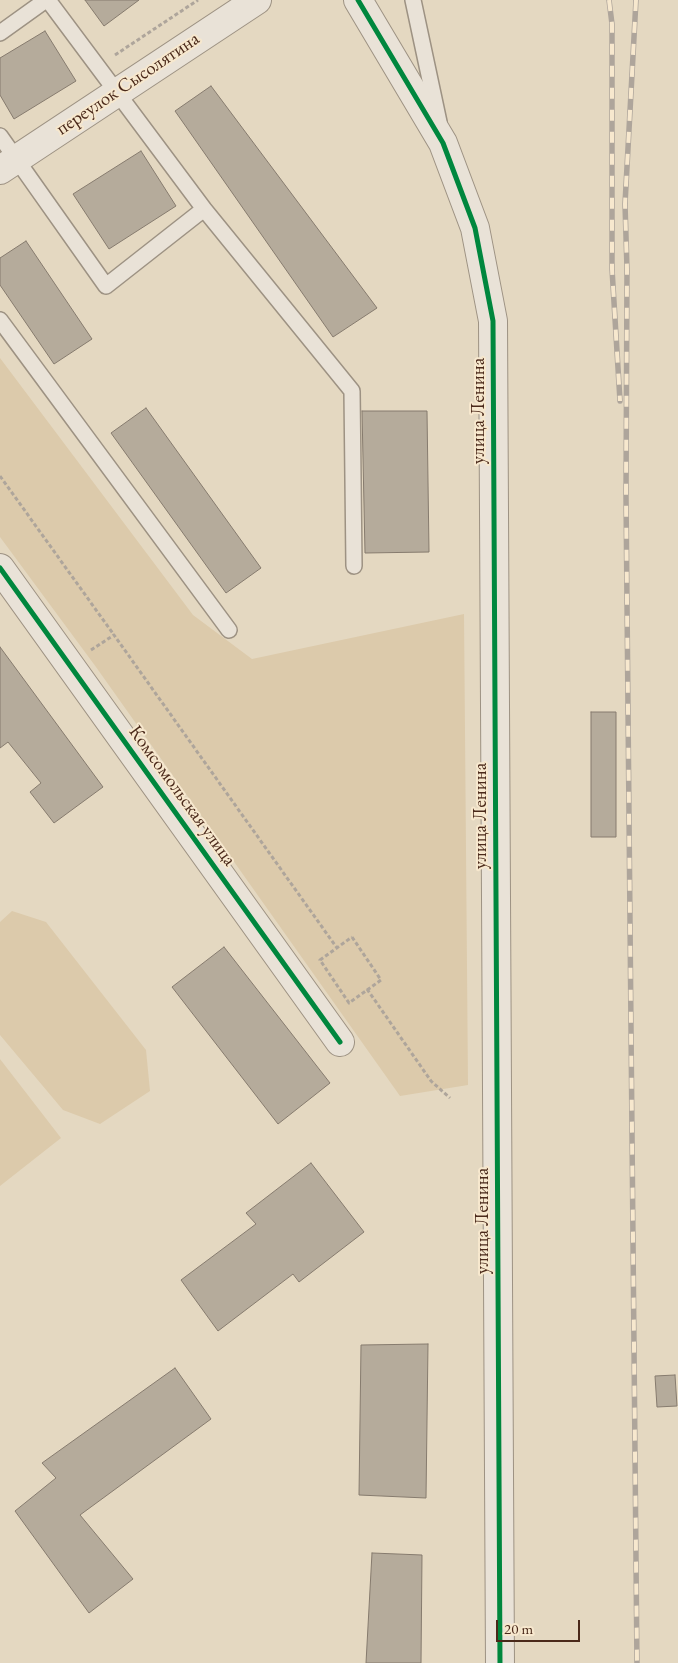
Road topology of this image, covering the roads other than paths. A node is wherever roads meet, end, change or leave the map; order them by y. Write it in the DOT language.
graph roads {
  1 [pos="47,0"];
  2 [pos="257,0"];
  3 [pos="358,0"];
  4 [pos="413,0"];
  5 [pos="0,33"];
  6 [pos="116,92"];
  7 [pos="0,136"];
  8 [pos="443,143"];
  9 [pos="8,164"];
  10 [pos="204,210"];
  11 [pos="0,320"];
  12 [pos="354,566"];
  13 [pos="0,568"];
  14 [pos="229,630"];
  15 [pos="340,1042"];
  16 [pos="500,1663"];
  1 -- 5 [label="lane"];
  1 -- 6 [label="lane"];
  2 -- 6 [label="street, переулок Сысолятина"];
  3 -- 8 [label="street, улица Ленина"];
  4 -- 8 [label="lane"];
  6 -- 9 [label="street, переулок Сысолятина"];
  6 -- 10 [label="lane"];
  7 -- 9 [label="lane"];
  8 -- 16 [label="street, улица Ленина"];
  9 -- 10 [label="lane"];
  10 -- 12 [label="lane"];
  11 -- 14 [label="lane"];
  13 -- 15 [label="street, Комсомольская улица"];
}
